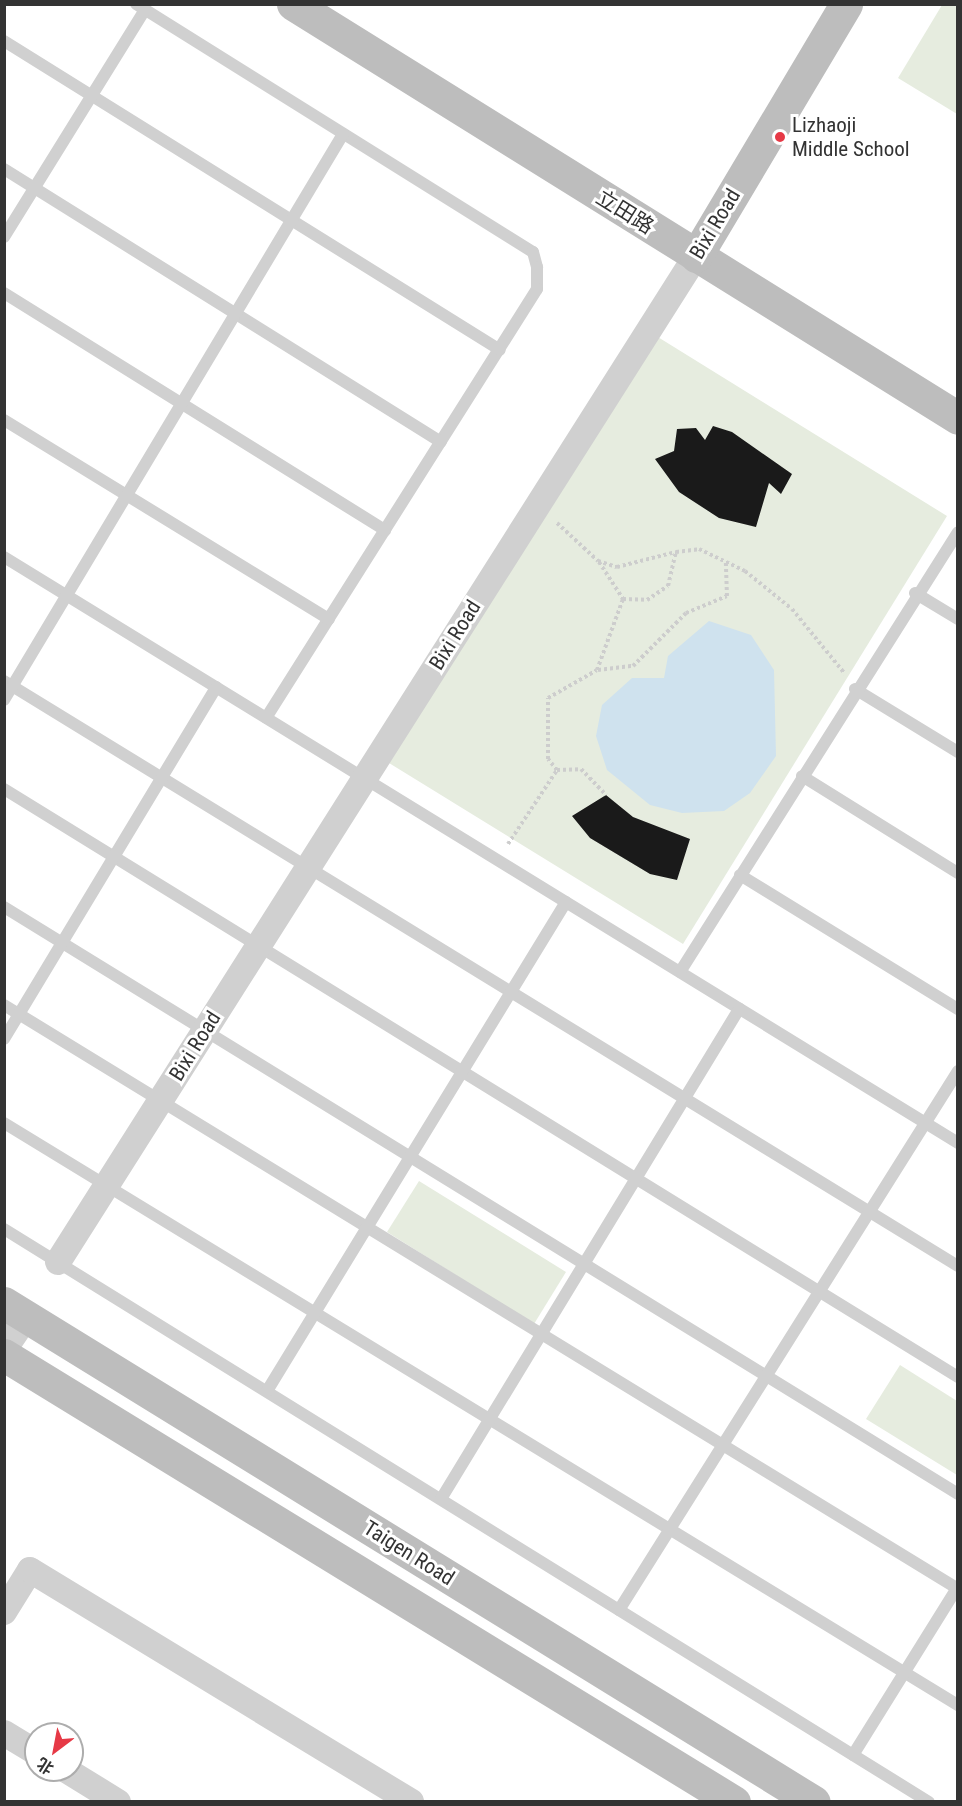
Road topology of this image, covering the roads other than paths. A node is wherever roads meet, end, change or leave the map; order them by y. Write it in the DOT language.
graph roads {
  1 [pos="293,4"];
  2 [pos="846,4"];
  3 [pos="140,7"];
  4 [pos="4,41"];
  5 [pos="92,95"];
  6 [pos="343,134"];
  7 [pos="4,169"];
  8 [pos="35,188"];
  9 [pos="292,220"];
  10 [pos="4,237"];
  11 [pos="696,256"];
  12 [pos="4,293"];
  13 [pos="236,313"];
  14 [pos="500,350"];
  15 [pos="182,404"];
  16 [pos="957,418"];
  17 [pos="4,420"];
  18 [pos="441,442"];
  19 [pos="127,495"];
  20 [pos="386,530"];
  21 [pos="957,532"];
  22 [pos="4,557"];
  23 [pos="915,593"];
  24 [pos="67,595"];
  25 [pos="329,619"];
  26 [pos="957,619"];
  27 [pos="9,683"];
  28 [pos="216,687"];
  29 [pos="855,689"];
  30 [pos="4,700"];
  31 [pos="266,718"];
  32 [pos="957,752"];
  33 [pos="801,776"];
  34 [pos="162,777"];
  35 [pos="364,778"];
  36 [pos="4,789"];
  37 [pos="114,856"];
  38 [pos="308,867"];
  39 [pos="957,873"];
  40 [pos="740,875"];
  41 [pos="566,902"];
  42 [pos="4,907"];
  43 [pos="63,942"];
  44 [pos="258,946"];
  45 [pos="680,972"];
  46 [pos="510,992"];
  47 [pos="4,1005"];
  48 [pos="739,1009"];
  49 [pos="957,1009"];
  50 [pos="19,1014"];
  51 [pos="205,1030"];
  52 [pos="4,1039"];
  53 [pos="462,1071"];
  54 [pos="957,1071"];
  55 [pos="685,1099"];
  56 [pos="160,1101"];
  57 [pos="4,1123"];
  58 [pos="925,1123"];
  59 [pos="957,1143"];
  60 [pos="410,1156"];
  61 [pos="636,1179"];
  62 [pos="107,1185"];
  63 [pos="869,1212"];
  64 [pos="367,1227"];
  65 [pos="4,1229"];
  66 [pos="58,1262"];
  67 [pos="584,1264"];
  68 [pos="957,1266"];
  69 [pos="819,1291"];
  70 [pos="15,1310"];
  71 [pos="315,1312"];
  72 [pos="542,1334"];
  73 [pos="4,1352"];
  74 [pos="766,1376"];
  75 [pos="957,1377"];
  76 [pos="267,1391"];
  77 [pos="490,1419"];
  78 [pos="723,1445"];
  79 [pos="957,1494"];
  80 [pos="441,1499"];
  81 [pos="670,1529"];
  82 [pos="957,1587"];
  83 [pos="619,1610"];
  84 [pos="4,1612"];
  85 [pos="904,1672"];
  86 [pos="957,1705"];
  87 [pos="4,1733"];
  88 [pos="24,1745"];
  89 [pos="853,1755"];
  90 [pos="84,1781"];
  91 [pos="118,1802"];
  92 [pos="411,1802"];
  93 [pos="734,1802"];
  94 [pos="814,1802"];
  95 [pos="929,1802"];
  1 -- 11 [label="street, 立田路"];
  2 -- 11 [label="street, Bixi Road"];
  3 -- 5 [label="lane"];
  3 -- 6 [label="lane"];
  4 -- 5 [label="lane"];
  5 -- 8 [label="lane"];
  5 -- 9 [label="lane"];
  6 -- 9 [label="lane"];
  6 -- 14 [label="lane"];
  7 -- 8 [label="lane"];
  8 -- 10 [label="lane"];
  8 -- 13 [label="lane"];
  9 -- 13 [label="lane"];
  9 -- 14 [label="lane"];
  11 -- 16 [label="street, 立田路"];
  11 -- 35 [label="street, Bixi Road"];
  12 -- 15 [label="lane"];
  13 -- 15 [label="lane"];
  13 -- 18 [label="lane"];
  14 -- 18 [label="lane"];
  15 -- 19 [label="lane"];
  15 -- 20 [label="lane"];
  17 -- 19 [label="lane"];
  18 -- 20 [label="lane"];
  19 -- 24 [label="lane"];
  19 -- 25 [label="lane"];
  20 -- 25 [label="lane"];
  21 -- 23 [label="lane"];
  22 -- 24 [label="lane"];
  23 -- 26 [label="lane"];
  23 -- 29 [label="lane"];
  24 -- 27 [label="lane"];
  24 -- 28 [label="lane"];
  25 -- 31 [label="lane"];
  27 -- 30 [label="lane"];
  27 -- 34 [label="lane"];
  28 -- 31 [label="lane"];
  28 -- 34 [label="lane"];
  29 -- 32 [label="lane"];
  29 -- 33 [label="lane"];
  31 -- 35 [label="lane"];
  33 -- 39 [label="lane"];
  33 -- 40 [label="lane"];
  34 -- 37 [label="lane"];
  34 -- 38 [label="lane"];
  35 -- 38 [label="street, Bixi Road"];
  35 -- 41 [label="lane"];
  36 -- 37 [label="lane"];
  37 -- 43 [label="lane"];
  37 -- 44 [label="lane"];
  38 -- 44 [label="street, Bixi Road"];
  38 -- 46 [label="lane"];
  40 -- 45 [label="lane"];
  40 -- 49 [label="lane"];
  41 -- 45 [label="lane"];
  41 -- 46 [label="lane"];
  42 -- 43 [label="lane"];
  43 -- 50 [label="lane"];
  43 -- 51 [label="lane"];
  44 -- 51 [label="street, Bixi Road"];
  44 -- 53 [label="lane"];
  45 -- 48 [label="lane"];
  46 -- 53 [label="lane"];
  46 -- 55 [label="lane"];
  47 -- 50 [label="lane"];
  48 -- 55 [label="lane"];
  48 -- 58 [label="lane"];
  50 -- 52 [label="lane"];
  50 -- 56 [label="lane"];
  51 -- 56 [label="street, Bixi Road"];
  51 -- 60 [label="lane"];
  53 -- 60 [label="lane"];
  53 -- 61 [label="lane"];
  54 -- 58 [label="lane"];
  55 -- 61 [label="lane"];
  55 -- 63 [label="lane"];
  56 -- 62 [label="street, Bixi Road"];
  56 -- 64 [label="lane"];
  57 -- 62 [label="lane"];
  58 -- 59 [label="lane"];
  58 -- 63 [label="lane"];
  60 -- 64 [label="lane"];
  60 -- 67 [label="lane"];
  61 -- 67 [label="lane"];
  61 -- 69 [label="lane"];
  62 -- 66 [label="street, Bixi Road"];
  62 -- 71 [label="lane"];
  63 -- 68 [label="lane"];
  63 -- 69 [label="lane"];
  64 -- 71 [label="lane"];
  64 -- 72 [label="lane"];
  65 -- 66 [label="lane"];
  66 -- 76 [label="lane"];
  67 -- 72 [label="lane"];
  67 -- 74 [label="lane"];
  69 -- 74 [label="lane"];
  69 -- 75 [label="lane"];
  70 -- 73 [label="street"];
  70 -- 94 [label="street, Taigen Road"];
  71 -- 76 [label="lane"];
  71 -- 77 [label="lane"];
  72 -- 77 [label="lane"];
  72 -- 78 [label="lane"];
  73 -- 93 [label="street, Taigen Road"];
  74 -- 78 [label="lane"];
  74 -- 79 [label="lane"];
  76 -- 80 [label="lane"];
  77 -- 80 [label="lane"];
  77 -- 81 [label="lane"];
  78 -- 81 [label="lane"];
  78 -- 82 [label="lane"];
  80 -- 83 [label="lane"];
  81 -- 83 [label="lane"];
  81 -- 85 [label="lane"];
  82 -- 85 [label="lane"];
  83 -- 89 [label="lane"];
  84 -- 92 [label="street"];
  85 -- 86 [label="lane"];
  85 -- 89 [label="lane"];
  87 -- 88 [label="street"];
  89 -- 95 [label="lane"];
  90 -- 91 [label="street"];
}
